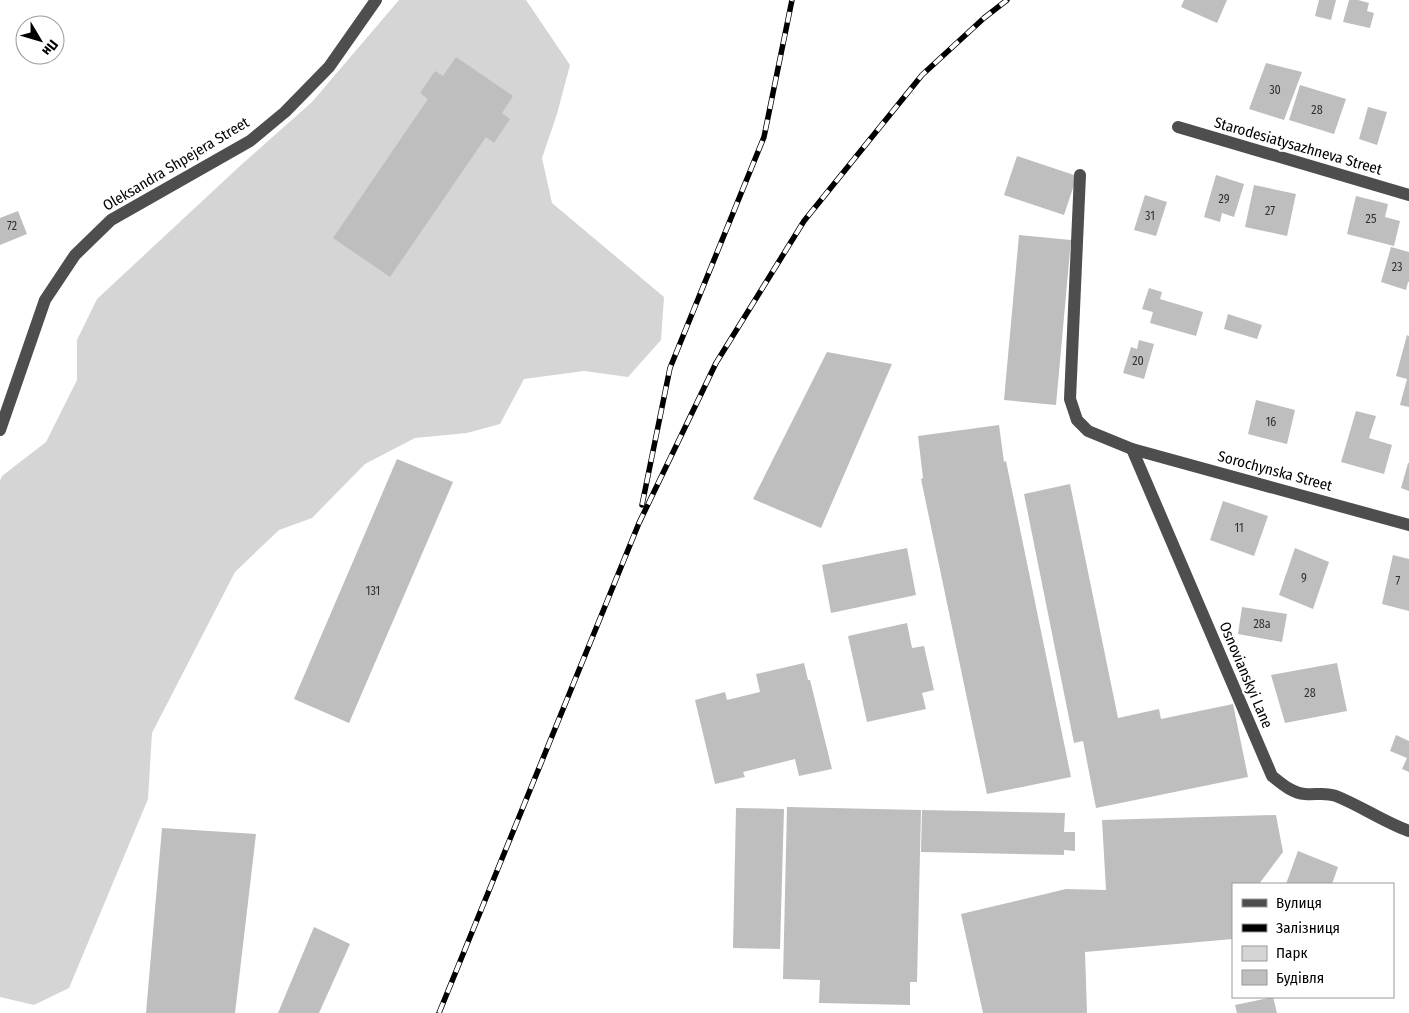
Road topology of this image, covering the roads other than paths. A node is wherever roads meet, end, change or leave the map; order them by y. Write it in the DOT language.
graph roads {
  1 [pos="376,0"];
  2 [pos="1178,127"];
  3 [pos="1080,175"];
  4 [pos="1409,195"];
  5 [pos="0,430"];
  6 [pos="1132,449"];
  7 [pos="1409,525"];
  8 [pos="1409,831"];
  1 -- 5 [label="street, Oleksandra Shpejera Street"];
  2 -- 4 [label="street, Starodesiatysazhneva Street"];
  3 -- 6 [label="street, Sorochynska Street"];
  6 -- 7 [label="street, Sorochynska Street"];
  6 -- 8 [label="street, Osnovianskyi Lane"];
}
